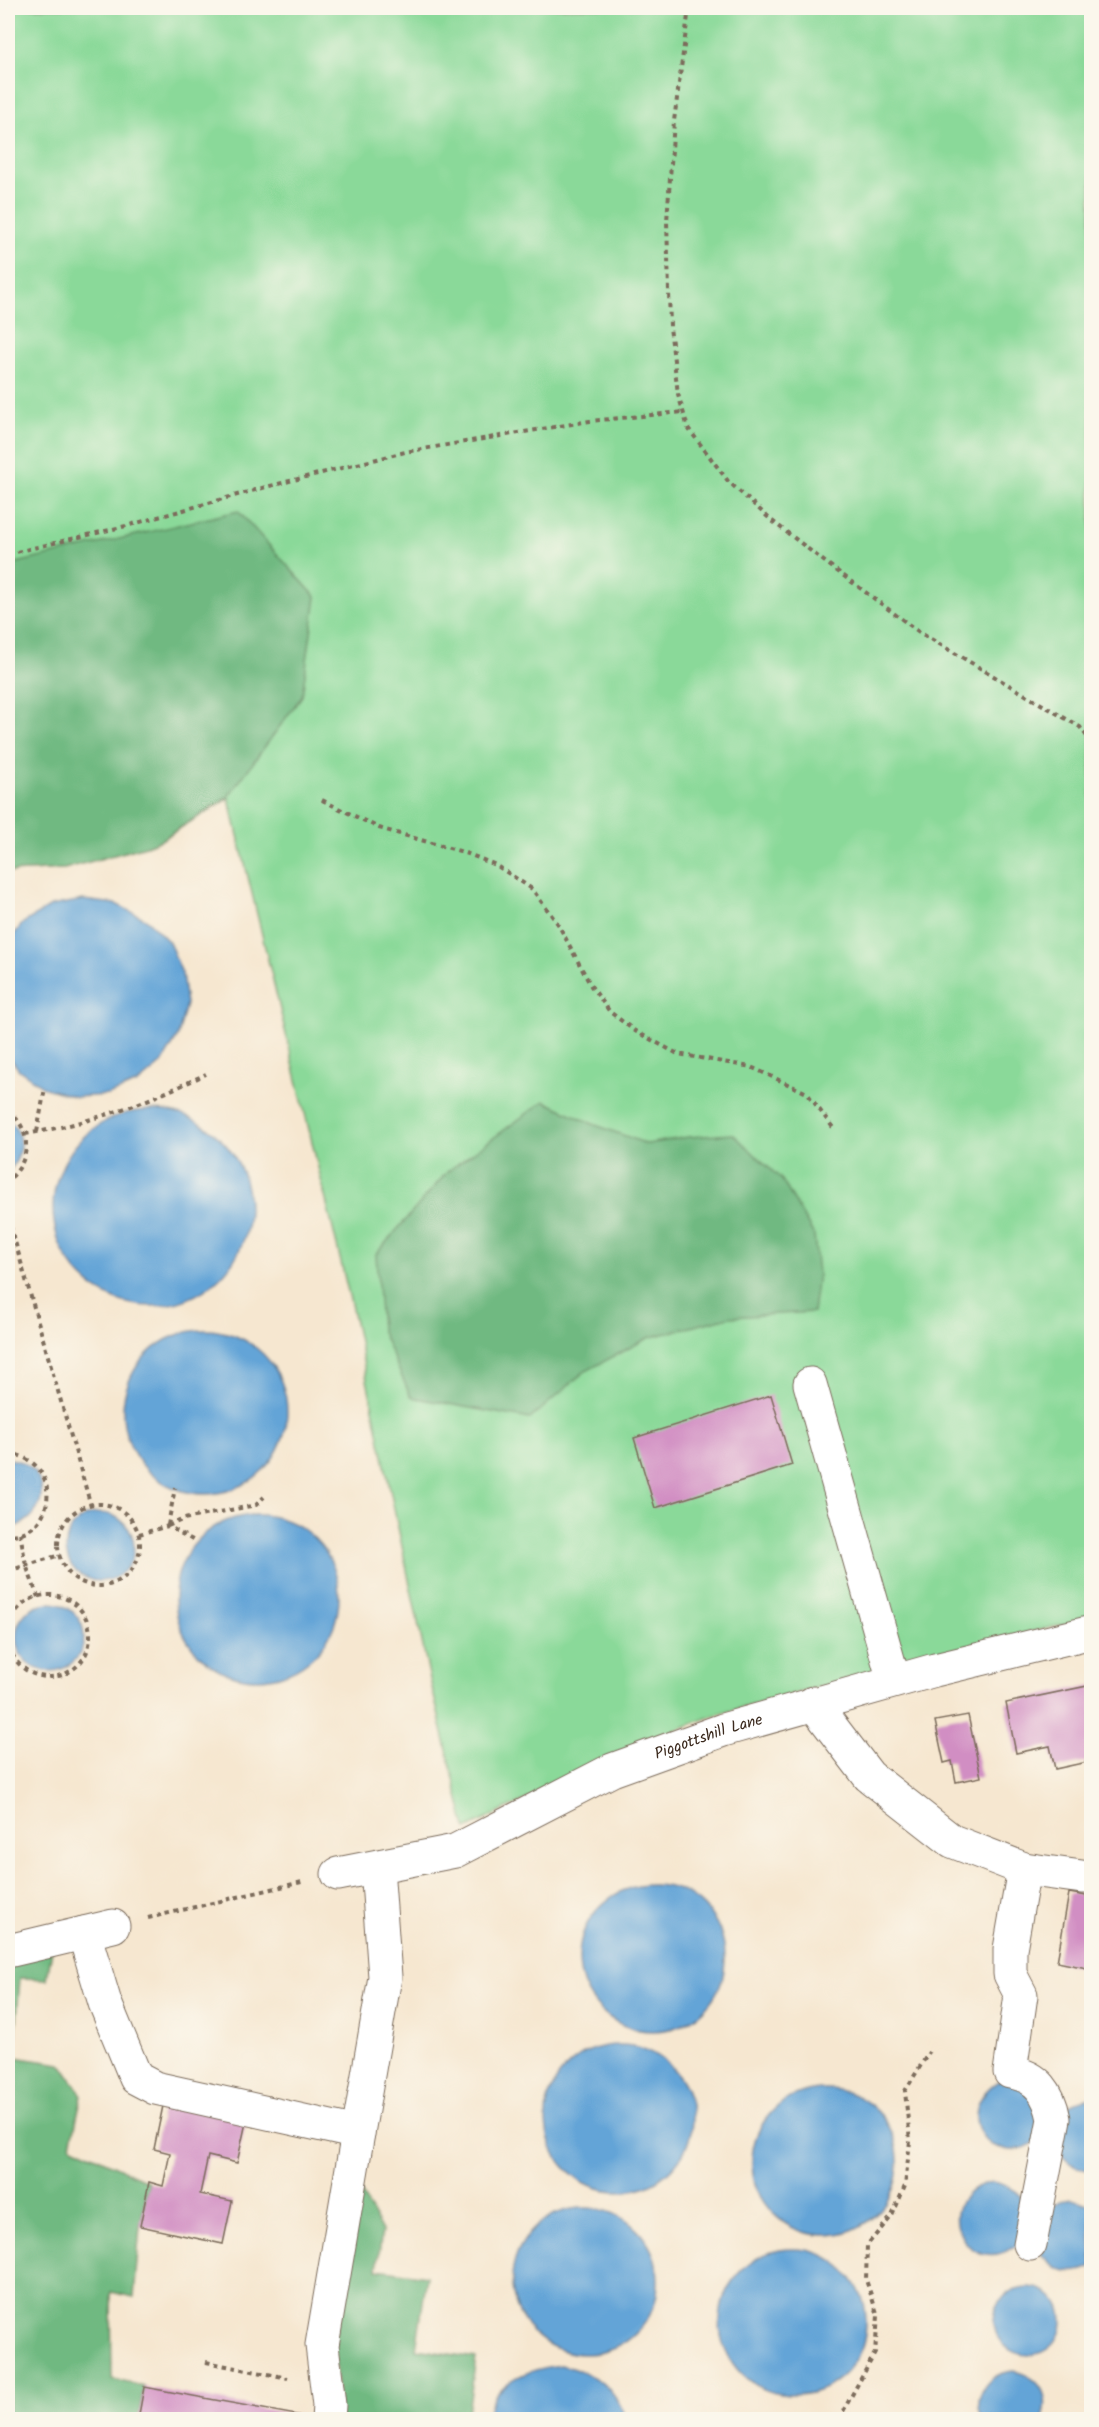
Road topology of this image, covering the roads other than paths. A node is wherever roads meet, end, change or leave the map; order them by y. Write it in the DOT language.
graph roads {
  1 [pos="810,1384"];
  2 [pos="1092,1632"];
  3 [pos="894,1681"];
  4 [pos="813,1703"];
  5 [pos="376,1867"];
  6 [pos="1023,1869"];
  7 [pos="338,1874"];
  8 [pos="1082,1877"];
  9 [pos="8,1951"];
  10 [pos="358,2133"];
  11 [pos="1029,2244"];
  12 [pos="328,2420"];
  1 -- 3 [label="street"];
  2 -- 3 [label="street, Piggottshill Lane"];
  3 -- 4 [label="street, Piggottshill Lane"];
  4 -- 5 [label="street, Piggottshill Lane"];
  4 -- 6 [label="street"];
  5 -- 7 [label="street, Piggottshill Lane"];
  5 -- 10 [label="street"];
  6 -- 8 [label="street"];
  6 -- 11 [label="street"];
  9 -- 10 [label="street"];
  10 -- 12 [label="street"];
}
